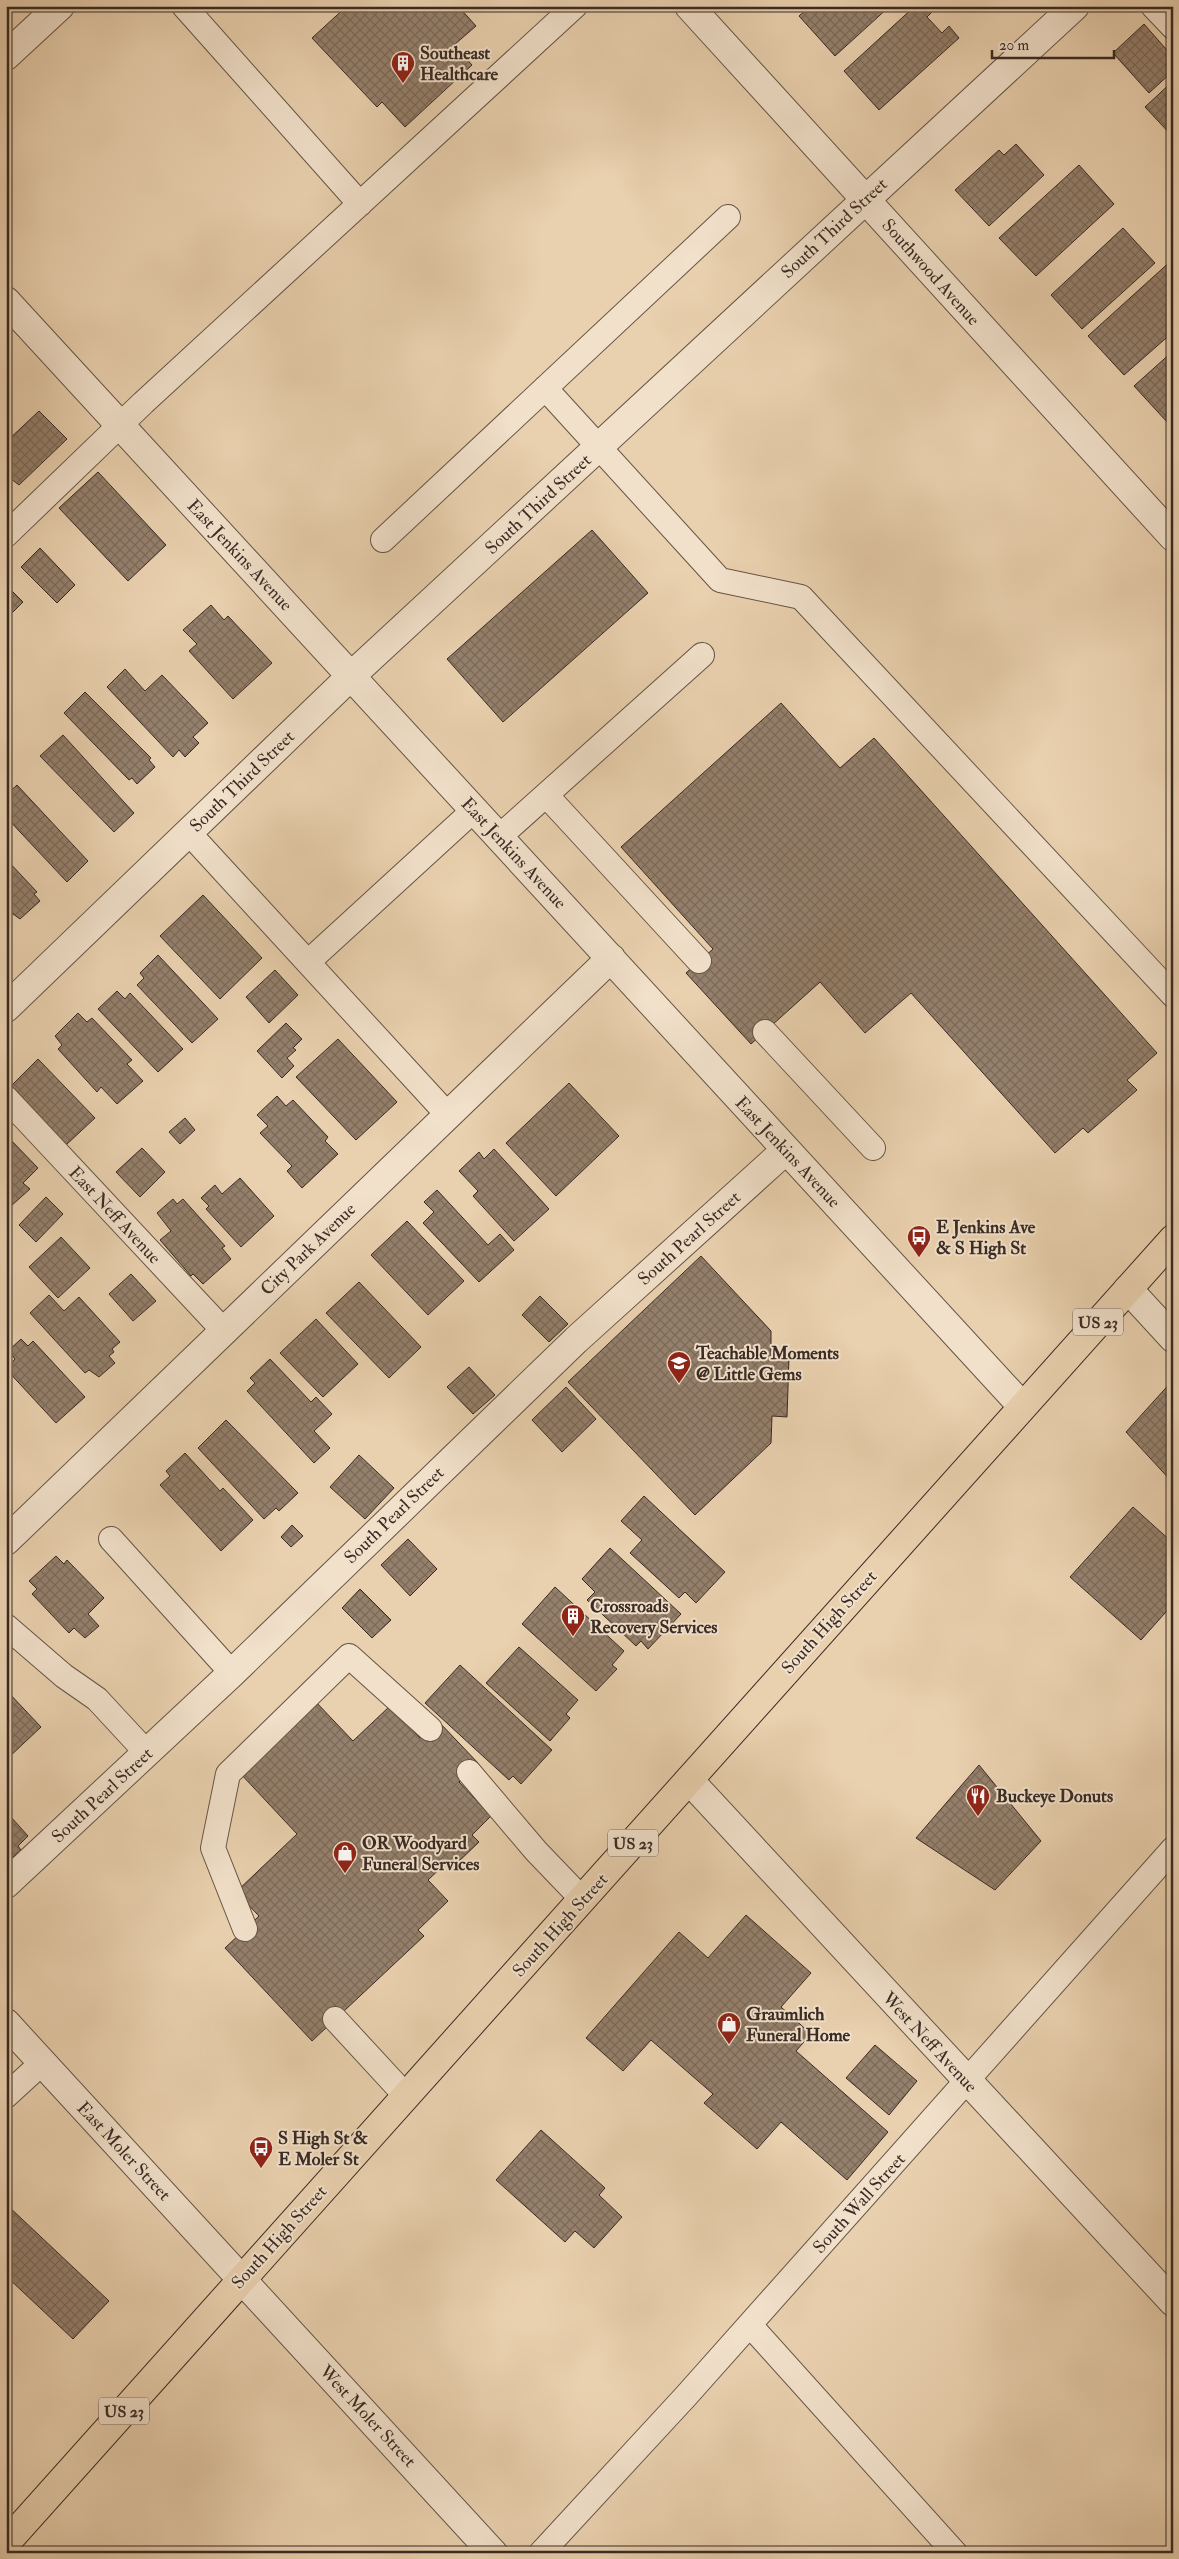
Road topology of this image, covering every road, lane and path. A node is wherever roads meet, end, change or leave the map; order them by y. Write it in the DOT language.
graph roads {
  1 [pos="60,6"];
  2 [pos="184,6"];
  3 [pos="575,6"];
  4 [pos="689,6"];
  5 [pos="1075,6"];
  6 [pos="1153,6"];
  7 [pos="1173,27"];
  8 [pos="6,56"];
  9 [pos="865,200"];
  10 [pos="360,204"];
  11 [pos="728,217"];
  12 [pos="6,300"];
  13 [pos="545,388"];
  14 [pos="120,425"];
  15 [pos="599,447"];
  16 [pos="6,535"];
  17 [pos="1173,537"];
  18 [pos="383,540"];
  19 [pos="702,655"];
  20 [pos="351,676"];
  21 [pos="546,795"];
  22 [pos="474,810"];
  23 [pos="189,833"];
  24 [pos="500,838"];
  25 [pos="611,958"];
  26 [pos="699,961"];
  27 [pos="308,962"];
  28 [pos="1173,995"];
  29 [pos="6,1008"];
  30 [pos="765,1032"];
  31 [pos="6,1098"];
  32 [pos="448,1115"];
  33 [pos="873,1148"];
  34 [pos="786,1150"];
  35 [pos="1173,1239"];
  36 [pos="1128,1289"];
  37 [pos="224,1331"];
  38 [pos="1173,1338"];
  39 [pos="1022,1406"];
  40 [pos="111,1539"];
  41 [pos="6,1541"];
  42 [pos="6,1626"];
  43 [pos="232,1673"];
  44 [pos="430,1728"];
  45 [pos="147,1753"];
  46 [pos="470,1772"];
  47 [pos="689,1780"];
  48 [pos="1173,1849"];
  49 [pos="6,1884"];
  50 [pos="584,1900"];
  51 [pos="245,1929"];
  52 [pos="336,2019"];
  53 [pos="6,2023"];
  54 [pos="43,2062"];
  55 [pos="967,2082"];
  56 [pos="6,2096"];
  57 [pos="406,2096"];
  58 [pos="242,2279"];
  59 [pos="1173,2302"];
  60 [pos="750,2325"];
  61 [pos="6,2543"];
  62 [pos="493,2553"];
  63 [pos="541,2553"];
  64 [pos="956,2553"];
  1 -- 8 [label="street"];
  2 -- 10 [label="lane"];
  3 -- 10 [label="lane"];
  4 -- 9 [label="street, Southwood Avenue"];
  5 -- 9 [label="street, South Third Street"];
  6 -- 7 [label="lane"];
  9 -- 15 [label="street, South Third Street"];
  9 -- 17 [label="street, Southwood Avenue"];
  10 -- 14 [label="lane"];
  11 -- 13 [label="lane"];
  12 -- 14 [label="street, East Jenkins Avenue"];
  13 -- 15 [label="lane"];
  13 -- 18 [label="lane"];
  14 -- 16 [label="lane"];
  14 -- 20 [label="street, East Jenkins Avenue"];
  15 -- 20 [label="street, South Third Street"];
  15 -- 28 [label="lane"];
  19 -- 21 [label="lane"];
  20 -- 22 [label="street, East Jenkins Avenue"];
  20 -- 23 [label="street, South Third Street"];
  21 -- 24 [label="lane"];
  21 -- 26 [label="lane"];
  22 -- 24 [label="street, East Jenkins Avenue"];
  22 -- 27 [label="lane"];
  23 -- 27 [label="lane"];
  23 -- 29 [label="street, South Third Street"];
  24 -- 25 [label="street, East Jenkins Avenue"];
  25 -- 32 [label="street, City Park Avenue"];
  25 -- 34 [label="street, East Jenkins Avenue"];
  27 -- 32 [label="lane"];
  30 -- 33 [label="lane"];
  31 -- 37 [label="lane, East Neff Avenue"];
  32 -- 37 [label="street, City Park Avenue"];
  34 -- 39 [label="street, East Jenkins Avenue"];
  34 -- 43 [label="street, South Pearl Street"];
  35 -- 36 [label="main road, South High Street / US 23"];
  36 -- 38 [label="street"];
  36 -- 39 [label="main road, South High Street / US 23"];
  37 -- 41 [label="street, City Park Avenue"];
  39 -- 47 [label="main road, South High Street / US 23"];
  40 -- 43 [label="lane"];
  42 -- 45 [label="lane"];
  43 -- 45 [label="street, South Pearl Street"];
  44 -- 51 [label="lane"];
  45 -- 49 [label="street, South Pearl Street"];
  46 -- 50 [label="lane"];
  47 -- 50 [label="main road, South High Street / US 23"];
  47 -- 55 [label="street, West Neff Avenue"];
  48 -- 55 [label="lane, South Wall Street"];
  50 -- 57 [label="main road, South High Street / US 23"];
  52 -- 57 [label="lane"];
  53 -- 54 [label="street, East Moler Street"];
  54 -- 56 [label="lane"];
  54 -- 58 [label="street, East Moler Street"];
  55 -- 59 [label="street, West Neff Avenue"];
  55 -- 60 [label="lane, South Wall Street"];
  57 -- 58 [label="main road, South High Street / US 23"];
  58 -- 61 [label="main road, South High Street / US 23"];
  58 -- 62 [label="street, West Moler Street"];
  60 -- 63 [label="lane, South Wall Street"];
  60 -- 64 [label="lane"];
}
